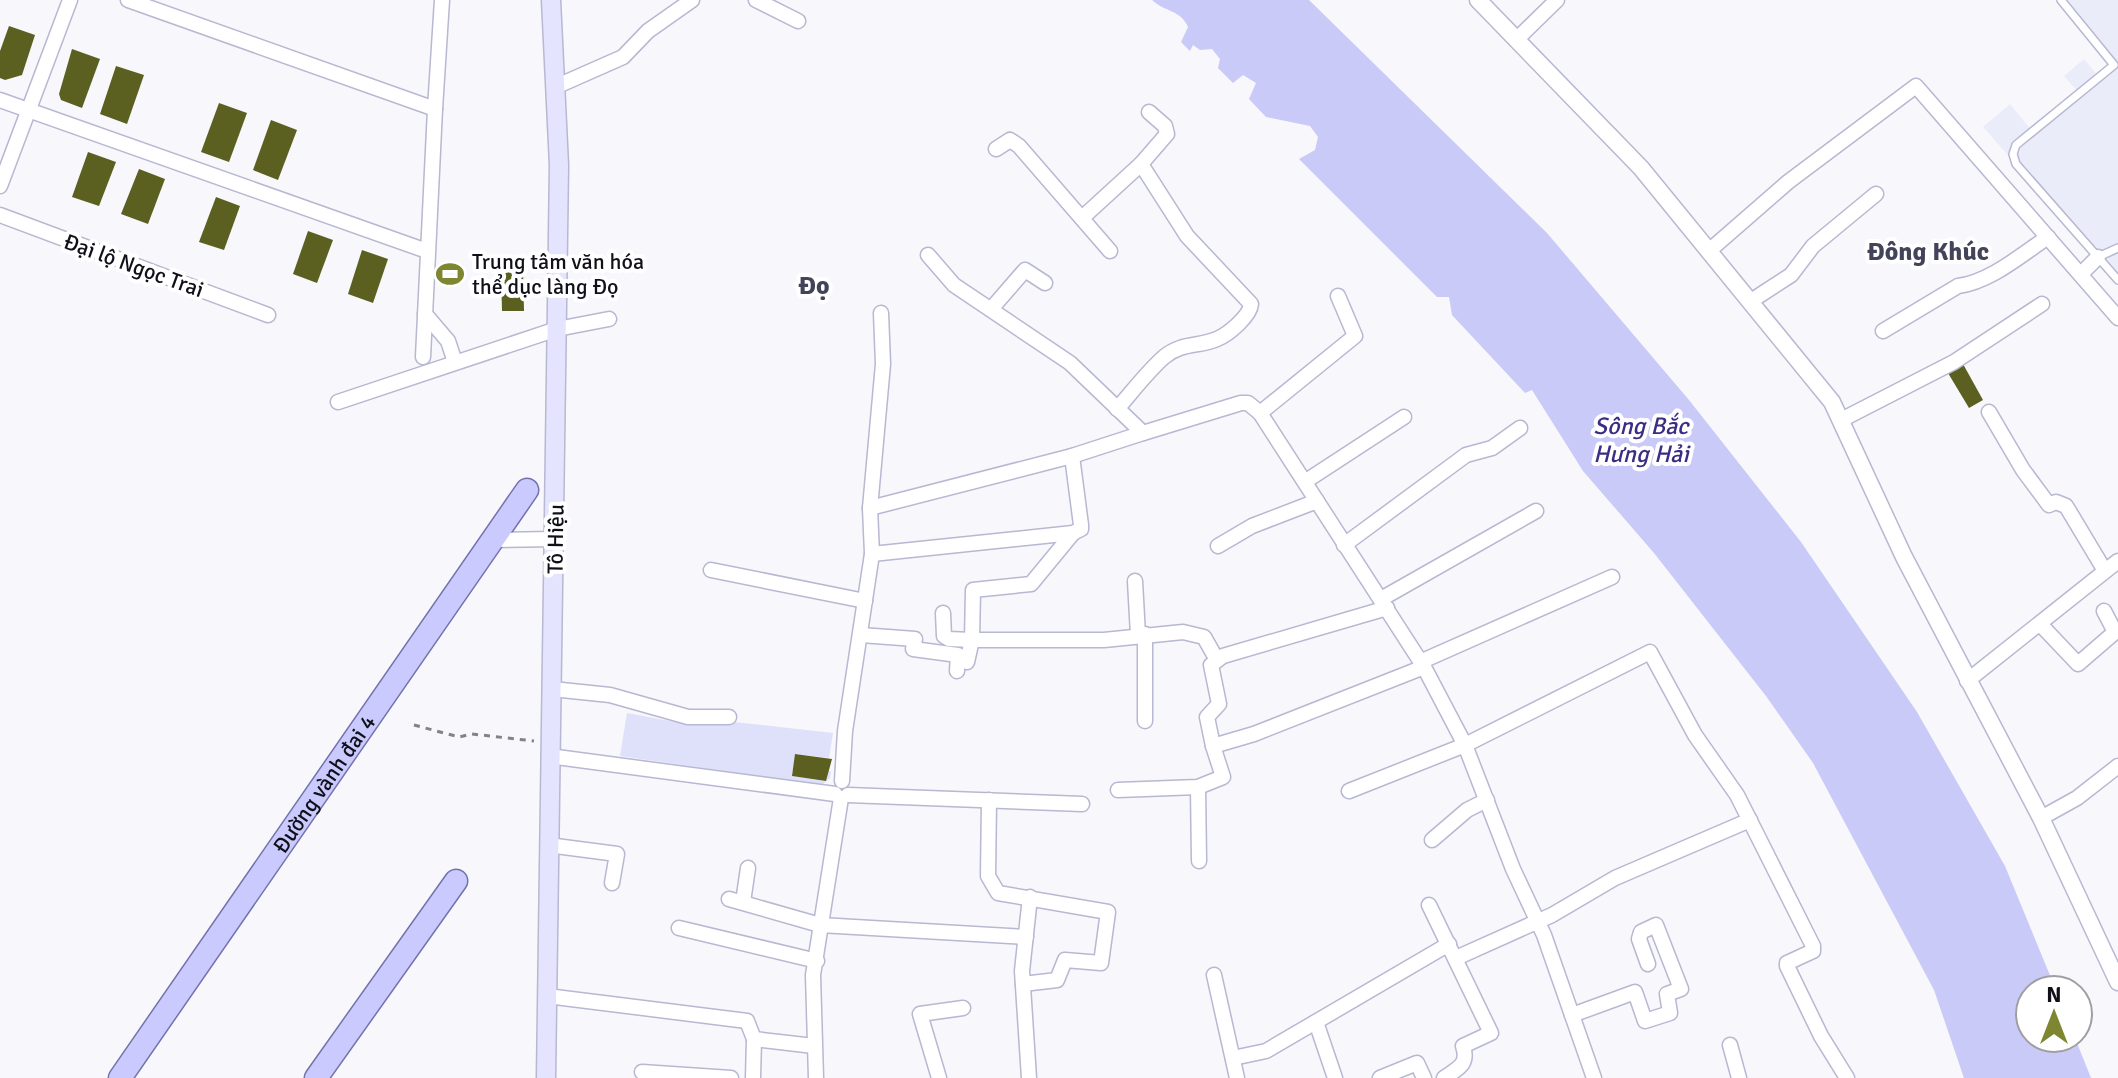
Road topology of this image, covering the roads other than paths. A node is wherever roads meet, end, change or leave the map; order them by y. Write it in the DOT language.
graph roads {
  1 [pos="70,0"];
  2 [pos="128,0"];
  3 [pos="442,0"];
  4 [pos="551,0"];
  5 [pos="692,0"];
  6 [pos="756,0"];
  7 [pos="1478,0"];
  8 [pos="1557,0"];
  9 [pos="2061,0"];
  10 [pos="798,21"];
  11 [pos="1518,38"];
  12 [pos="2116,67"];
  13 [pos="555,87"];
  14 [pos="0,100"];
  15 [pos="435,109"];
  16 [pos="29,111"];
  17 [pos="1149,112"];
  18 [pos="996,149"];
  19 [pos="1141,164"];
  20 [pos="0,186"];
  21 [pos="1876,194"];
  22 [pos="0,215"];
  23 [pos="1082,218"];
  24 [pos="2048,237"];
  25 [pos="2118,248"];
  26 [pos="1710,250"];
  27 [pos="427,251"];
  28 [pos="1110,251"];
  29 [pos="928,255"];
  30 [pos="2098,257"];
  31 [pos="2081,274"];
  32 [pos="2118,280"];
  33 [pos="1045,283"];
  34 [pos="1338,296"];
  35 [pos="1751,301"];
  36 [pos="2042,304"];
  37 [pos="992,308"];
  38 [pos="881,313"];
  39 [pos="425,314"];
  40 [pos="268,315"];
  41 [pos="2118,318"];
  42 [pos="609,319"];
  43 [pos="557,329"];
  44 [pos="1883,331"];
  45 [pos="423,357"];
  46 [pos="455,362"];
  47 [pos="338,402"];
  48 [pos="1117,409"];
  49 [pos="1989,412"];
  50 [pos="1260,413"];
  51 [pos="1404,417"];
  52 [pos="1843,419"];
  53 [pos="1520,428"];
  54 [pos="1143,433"];
  55 [pos="1072,456"];
  56 [pos="1306,481"];
  57 [pos="527,490"];
  58 [pos="1317,501"];
  59 [pos="889,504"];
  60 [pos="870,508"];
  61 [pos="1536,511"];
  62 [pos="872,527"];
  63 [pos="1073,533"];
  64 [pos="555,539"];
  65 [pos="492,540"];
  66 [pos="1344,545"];
  67 [pos="1218,546"];
  68 [pos="872,554"];
  69 [pos="2118,561"];
  70 [pos="711,570"];
  71 [pos="2105,571"];
  72 [pos="1612,577"];
  73 [pos="1135,581"];
  74 [pos="865,601"];
  75 [pos="1384,603"];
  76 [pos="2104,611"];
  77 [pos="943,613"];
  78 [pos="2040,624"];
  79 [pos="1142,634"];
  80 [pos="861,635"];
  81 [pos="972,640"];
  82 [pos="1217,660"];
  83 [pos="1422,665"];
  84 [pos="1967,681"];
  85 [pos="552,689"];
  86 [pos="729,717"];
  87 [pos="1145,721"];
  88 [pos="1465,745"];
  89 [pos="1213,746"];
  90 [pos="549,749"];
  91 [pos="2118,766"];
  92 [pos="1198,787"];
  93 [pos="1118,790"];
  94 [pos="1349,791"];
  95 [pos="841,792"];
  96 [pos="989,800"];
  97 [pos="1487,800"];
  98 [pos="1082,804"];
  99 [pos="2041,818"];
  100 [pos="1750,820"];
  101 [pos="1432,840"];
  102 [pos="548,845"];
  103 [pos="1199,861"];
  104 [pos="748,868"];
  105 [pos="456,881"];
  106 [pos="612,883"];
  107 [pos="1030,897"];
  108 [pos="1429,905"];
  109 [pos="1537,922"];
  110 [pos="820,925"];
  111 [pos="679,928"];
  112 [pos="1026,937"];
  113 [pos="1453,951"];
  114 [pos="2114,956"];
  115 [pos="817,961"];
  116 [pos="1648,964"];
  117 [pos="1214,975"];
  118 [pos="2118,982"];
  119 [pos="1023,984"];
  120 [pos="547,996"];
  121 [pos="963,1008"];
  122 [pos="1572,1015"];
  123 [pos="1316,1022"];
  124 [pos="754,1039"];
  125 [pos="1730,1045"];
  126 [pos="814,1046"];
  127 [pos="1233,1058"];
  128 [pos="642,1072"];
  129 [pos="120,1078"];
  130 [pos="316,1078"];
  131 [pos="546,1078"];
  132 [pos="731,1078"];
  133 [pos="753,1078"];
  134 [pos="816,1078"];
  135 [pos="939,1078"];
  136 [pos="1029,1078"];
  137 [pos="1237,1078"];
  138 [pos="1335,1078"];
  139 [pos="1380,1078"];
  140 [pos="1424,1078"];
  141 [pos="1444,1078"];
  142 [pos="1594,1078"];
  143 [pos="1739,1078"];
  144 [pos="1847,1078"];
  1 -- 16 [label="street"];
  2 -- 15 [label="street"];
  3 -- 15 [label="street"];
  4 -- 13 [label="main road, Tô Hiệu"];
  5 -- 13 [label="street"];
  6 -- 10 [label="street"];
  7 -- 11 [label="street"];
  8 -- 11 [label="street"];
  9 -- 12 [label="lane"];
  11 -- 26 [label="street"];
  12 -- 30 [label="lane"];
  13 -- 43 [label="main road, Tô Hiệu"];
  14 -- 16 [label="street"];
  15 -- 27 [label="street"];
  16 -- 20 [label="street"];
  16 -- 27 [label="street"];
  17 -- 19 [label="street"];
  18 -- 23 [label="street"];
  19 -- 23 [label="street"];
  19 -- 48 [label="street"];
  21 -- 35 [label="street"];
  22 -- 40 [label="street, Đại lộ Ngọc Trai"];
  23 -- 28 [label="street"];
  24 -- 26 [label="street"];
  24 -- 31 [label="street"];
  24 -- 44 [label="street"];
  25 -- 30 [label="lane"];
  26 -- 35 [label="street"];
  27 -- 39 [label="street"];
  29 -- 37 [label="street"];
  30 -- 31 [label="street"];
  30 -- 32 [label="lane"];
  31 -- 41 [label="street"];
  33 -- 37 [label="street"];
  34 -- 50 [label="street"];
  35 -- 52 [label="street"];
  36 -- 52 [label="street"];
  37 -- 48 [label="street"];
  38 -- 60 [label="street"];
  39 -- 45 [label="street"];
  39 -- 46 [label="street"];
  42 -- 43 [label="street"];
  43 -- 46 [label="street"];
  43 -- 64 [label="main road, Tô Hiệu"];
  46 -- 47 [label="street"];
  48 -- 54 [label="street"];
  49 -- 71 [label="street"];
  50 -- 54 [label="street"];
  50 -- 56 [label="street"];
  51 -- 56 [label="street"];
  52 -- 84 [label="street"];
  53 -- 66 [label="street"];
  54 -- 55 [label="street"];
  55 -- 59 [label="street"];
  55 -- 63 [label="street"];
  56 -- 58 [label="street"];
  57 -- 65 [label="main road, Đường vành đai 4"];
  58 -- 66 [label="street"];
  58 -- 67 [label="street"];
  59 -- 60 [label="street"];
  59 -- 62 [label="street"];
  60 -- 62 [label="street"];
  61 -- 75 [label="street"];
  62 -- 68 [label="street"];
  63 -- 68 [label="street"];
  63 -- 81 [label="street"];
  64 -- 65 [label="street"];
  64 -- 85 [label="main road, Tô Hiệu"];
  65 -- 129 [label="main road, Đường vành đai 4"];
  66 -- 75 [label="street"];
  68 -- 74 [label="street"];
  69 -- 71 [label="street"];
  70 -- 74 [label="street"];
  71 -- 78 [label="street"];
  72 -- 83 [label="street"];
  73 -- 79 [label="street"];
  74 -- 80 [label="street"];
  75 -- 82 [label="street"];
  75 -- 83 [label="street"];
  76 -- 78 [label="street"];
  77 -- 81 [label="street"];
  78 -- 84 [label="street"];
  79 -- 81 [label="street"];
  79 -- 82 [label="street"];
  79 -- 87 [label="street"];
  80 -- 81 [label="street"];
  80 -- 95 [label="street"];
  82 -- 89 [label="street"];
  83 -- 88 [label="street"];
  83 -- 89 [label="street"];
  84 -- 99 [label="street"];
  85 -- 86 [label="street"];
  85 -- 90 [label="main road, Tô Hiệu"];
  88 -- 94 [label="street"];
  88 -- 97 [label="street"];
  88 -- 100 [label="street"];
  89 -- 92 [label="street"];
  90 -- 95 [label="street"];
  90 -- 102 [label="main road, Tô Hiệu"];
  91 -- 99 [label="street"];
  92 -- 93 [label="street"];
  92 -- 103 [label="street"];
  95 -- 96 [label="street"];
  95 -- 110 [label="street"];
  96 -- 98 [label="street"];
  96 -- 107 [label="street"];
  97 -- 101 [label="street"];
  97 -- 109 [label="street"];
  99 -- 114 [label="street"];
  100 -- 109 [label="street"];
  100 -- 144 [label="street"];
  102 -- 106 [label="street"];
  102 -- 120 [label="main road, Tô Hiệu"];
  104 -- 110 [label="street"];
  105 -- 130 [label="main road"];
  107 -- 112 [label="street"];
  107 -- 119 [label="street"];
  108 -- 113 [label="street"];
  109 -- 113 [label="street"];
  109 -- 122 [label="street"];
  110 -- 112 [label="street"];
  110 -- 115 [label="street"];
  111 -- 115 [label="street"];
  112 -- 119 [label="street"];
  113 -- 123 [label="street"];
  113 -- 141 [label="street"];
  114 -- 118 [label="street"];
  115 -- 126 [label="street"];
  116 -- 122 [label="street"];
  117 -- 127 [label="street"];
  119 -- 136 [label="street"];
  120 -- 124 [label="street"];
  120 -- 131 [label="main road, Tô Hiệu"];
  121 -- 135 [label="street"];
  122 -- 142 [label="street"];
  123 -- 127 [label="street"];
  123 -- 138 [label="street"];
  124 -- 126 [label="street"];
  124 -- 133 [label="street"];
  125 -- 143 [label="street"];
  126 -- 134 [label="street"];
  127 -- 137 [label="street"];
  128 -- 132 [label="street"];
  139 -- 140 [label="street"];
}
